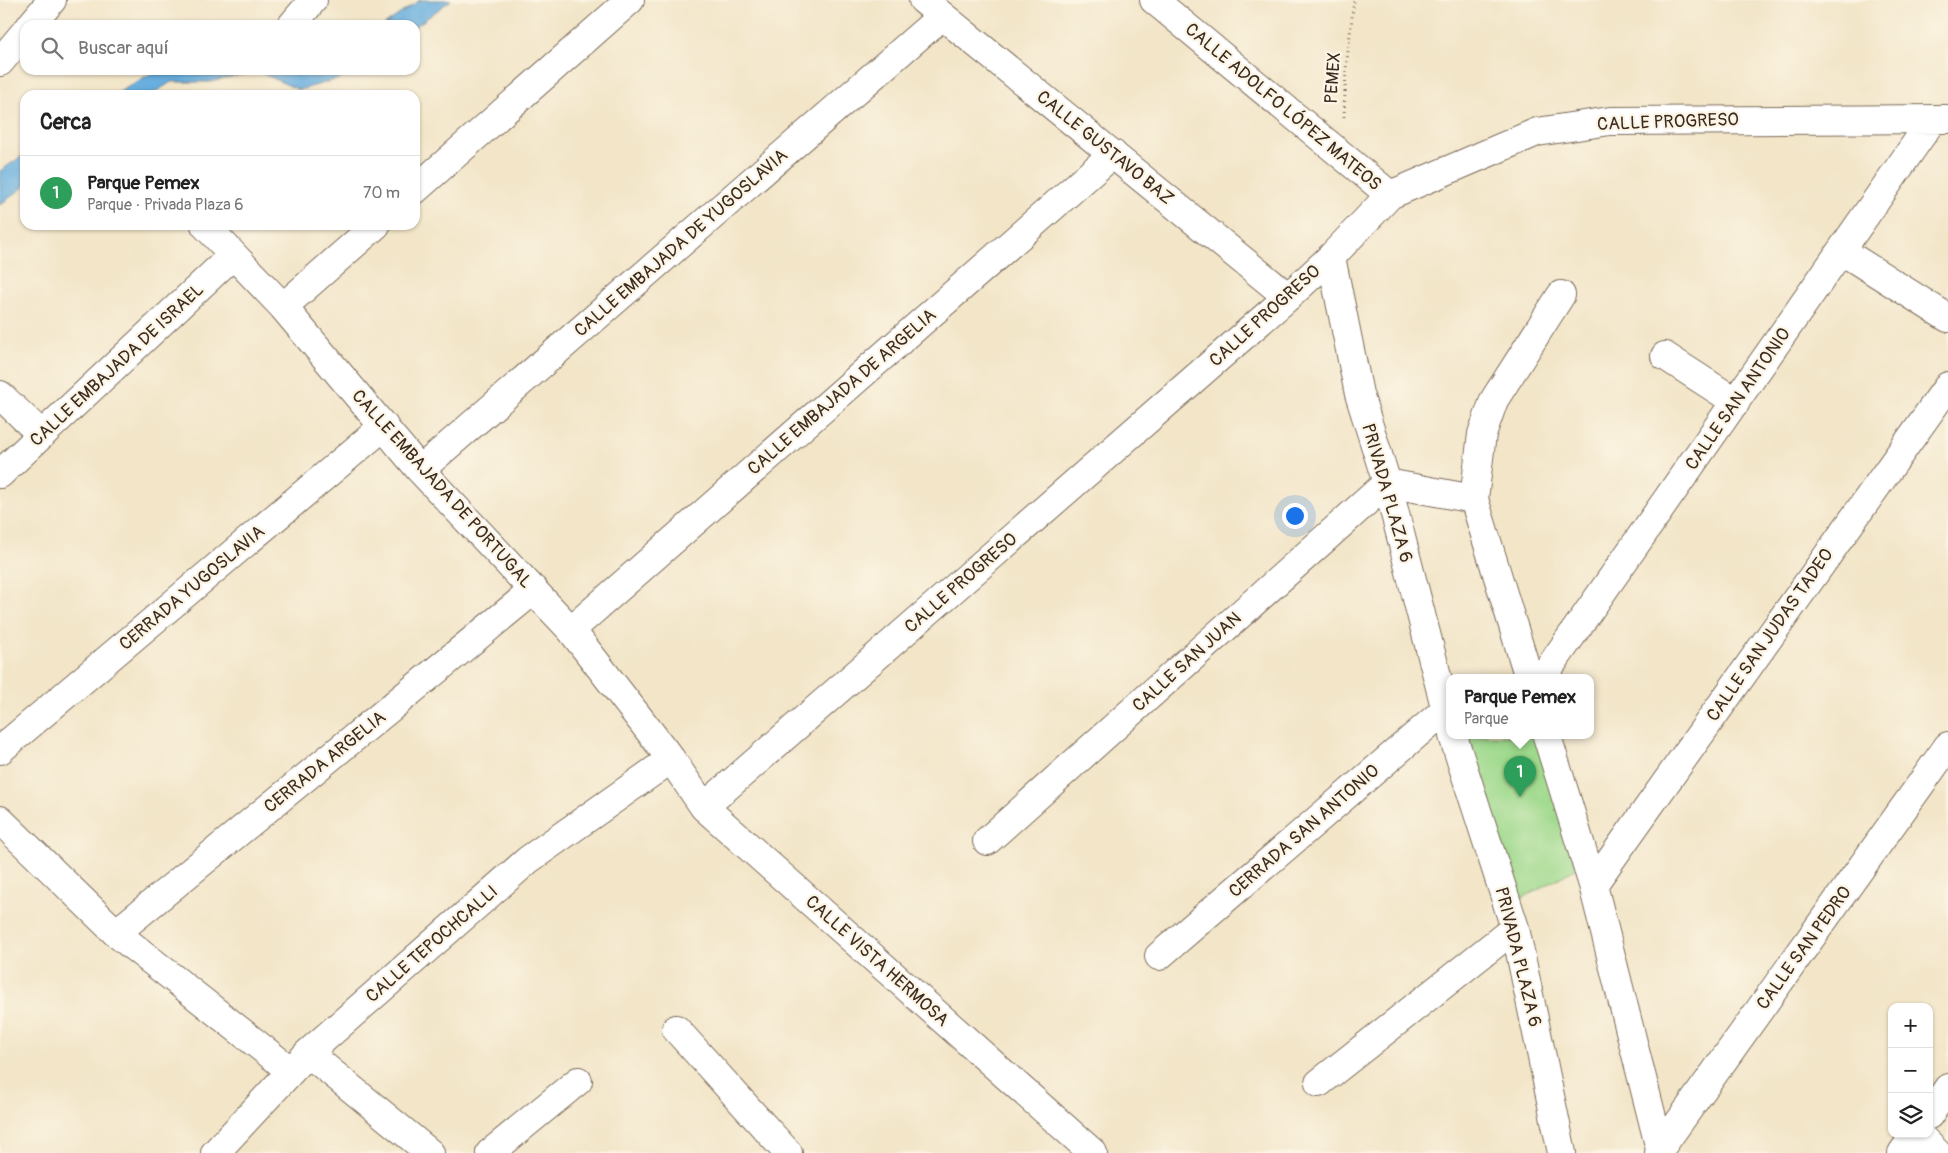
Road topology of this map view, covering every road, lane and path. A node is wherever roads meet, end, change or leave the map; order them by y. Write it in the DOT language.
graph roads {
  1 [pos="52,0"];
  2 [pos="313,0"];
  3 [pos="630,0"];
  4 [pos="1154,0"];
  5 [pos="1354,0"];
  6 [pos="932,8"];
  7 [pos="35,20"];
  8 [pos="296,20"];
  9 [pos="20,38"];
  10 [pos="0,62"];
  11 [pos="1941,119"];
  12 [pos="1113,154"];
  13 [pos="1342,157"];
  14 [pos="420,186"];
  15 [pos="1390,195"];
  16 [pos="210,230"];
  17 [pos="370,230"];
  18 [pos="1842,251"];
  19 [pos="233,255"];
  20 [pos="1331,258"];
  21 [pos="1561,295"];
  22 [pos="1288,297"];
  23 [pos="283,307"];
  24 [pos="1948,318"];
  25 [pos="1665,356"];
  26 [pos="1948,386"];
  27 [pos="0,395"];
  28 [pos="1736,402"];
  29 [pos="384,426"];
  30 [pos="42,435"];
  31 [pos="420,470"];
  32 [pos="0,474"];
  33 [pos="1387,484"];
  34 [pos="1474,499"];
  35 [pos="534,590"];
  36 [pos="571,630"];
  37 [pos="1528,674"];
  38 [pos="1545,674"];
  39 [pos="1446,707"];
  40 [pos="1446,717"];
  41 [pos="1454,739"];
  42 [pos="1548,739"];
  43 [pos="1948,746"];
  44 [pos="0,750"];
  45 [pos="671,759"];
  46 [pos="704,807"];
  47 [pos="0,820"];
  48 [pos="988,841"];
  49 [pos="1593,885"];
  50 [pos="1515,928"];
  51 [pos="116,933"];
  52 [pos="1160,956"];
  53 [pos="676,1029"];
  54 [pos="300,1062"];
  55 [pos="578,1081"];
  56 [pos="1319,1083"];
  57 [pos="1948,1088"];
  58 [pos="1933,1109"];
  59 [pos="1914,1138"];
  60 [pos="1921,1138"];
  61 [pos="1660,1151"];
  62 [pos="215,1153"];
  63 [pos="430,1153"];
  64 [pos="490,1153"];
  65 [pos="788,1153"];
  66 [pos="1093,1153"];
  67 [pos="1562,1153"];
  68 [pos="1902,1153"];
  69 [pos="1937,1153"];
  1 -- 7 [label="street"];
  2 -- 8 [label="street"];
  3 -- 14 [label="street"];
  4 -- 13 [label="street, CALLE ADOLFO LÓPEZ MATEOS"];
  5 -- 13 [label="path, PEMEX"];
  6 -- 12 [label="street, CALLE GUSTAVO BAZ"];
  6 -- 31 [label="street, CALLE EMBAJADA DE YUGOSLAVIA"];
  9 -- 10 [label="street"];
  11 -- 15 [label="street, CALLE PROGRESO"];
  11 -- 18 [label="street, CALLE SAN ANTONIO"];
  12 -- 22 [label="street, CALLE GUSTAVO BAZ"];
  12 -- 36 [label="street, CALLE EMBAJADA DE ARGELIA"];
  13 -- 15 [label="street, CALLE ADOLFO LÓPEZ MATEOS"];
  15 -- 20 [label="street, CALLE PROGRESO"];
  16 -- 19 [label="street, CALLE EMBAJADA DE PORTUGAL"];
  17 -- 23 [label="street"];
  18 -- 24 [label="street"];
  18 -- 28 [label="street, CALLE SAN ANTONIO"];
  19 -- 23 [label="street, CALLE EMBAJADA DE PORTUGAL"];
  19 -- 30 [label="street, CALLE EMBAJADA DE ISRAEL"];
  20 -- 22 [label="street, CALLE PROGRESO"];
  20 -- 33 [label="street, PRIVADA PLAZA 6"];
  21 -- 34 [label="street"];
  22 -- 46 [label="street, CALLE PROGRESO"];
  23 -- 29 [label="street, CALLE EMBAJADA DE PORTUGAL"];
  25 -- 28 [label="street"];
  26 -- 49 [label="street, CALLE SAN JUDAS TADEO"];
  27 -- 30 [label="street"];
  28 -- 38 [label="street, CALLE SAN ANTONIO"];
  29 -- 31 [label="street, CALLE EMBAJADA DE PORTUGAL"];
  29 -- 44 [label="street, CERRADA YUGOSLAVIA"];
  30 -- 32 [label="street, CALLE EMBAJADA DE ISRAEL"];
  31 -- 35 [label="street, CALLE EMBAJADA DE PORTUGAL"];
  33 -- 34 [label="street"];
  33 -- 39 [label="street, PRIVADA PLAZA 6"];
  33 -- 48 [label="street, CALLE SAN JUAN"];
  34 -- 37 [label="street"];
  35 -- 36 [label="street, CALLE EMBAJADA DE PORTUGAL"];
  35 -- 51 [label="street, CERRADA ARGELIA"];
  36 -- 45 [label="street, CALLE EMBAJADA DE PORTUGAL"];
  40 -- 52 [label="street, CERRADA SAN ANTONIO"];
  41 -- 50 [label="street, PRIVADA PLAZA 6"];
  42 -- 49 [label="street"];
  43 -- 61 [label="street, CALLE SAN PEDRO"];
  45 -- 46 [label="street, CALLE VISTA HERMOSA"];
  45 -- 54 [label="street, CALLE TEPOCHCALLI"];
  46 -- 66 [label="street, CALLE VISTA HERMOSA"];
  47 -- 51 [label="street"];
  49 -- 61 [label="street"];
  50 -- 56 [label="street"];
  50 -- 67 [label="street, PRIVADA PLAZA 6"];
  51 -- 54 [label="street"];
  53 -- 65 [label="street"];
  54 -- 62 [label="street, CALLE TEPOCHCALLI"];
  54 -- 63 [label="street"];
  55 -- 64 [label="street"];
  57 -- 58 [label="street"];
  59 -- 68 [label="street"];
  60 -- 69 [label="street"];
}
